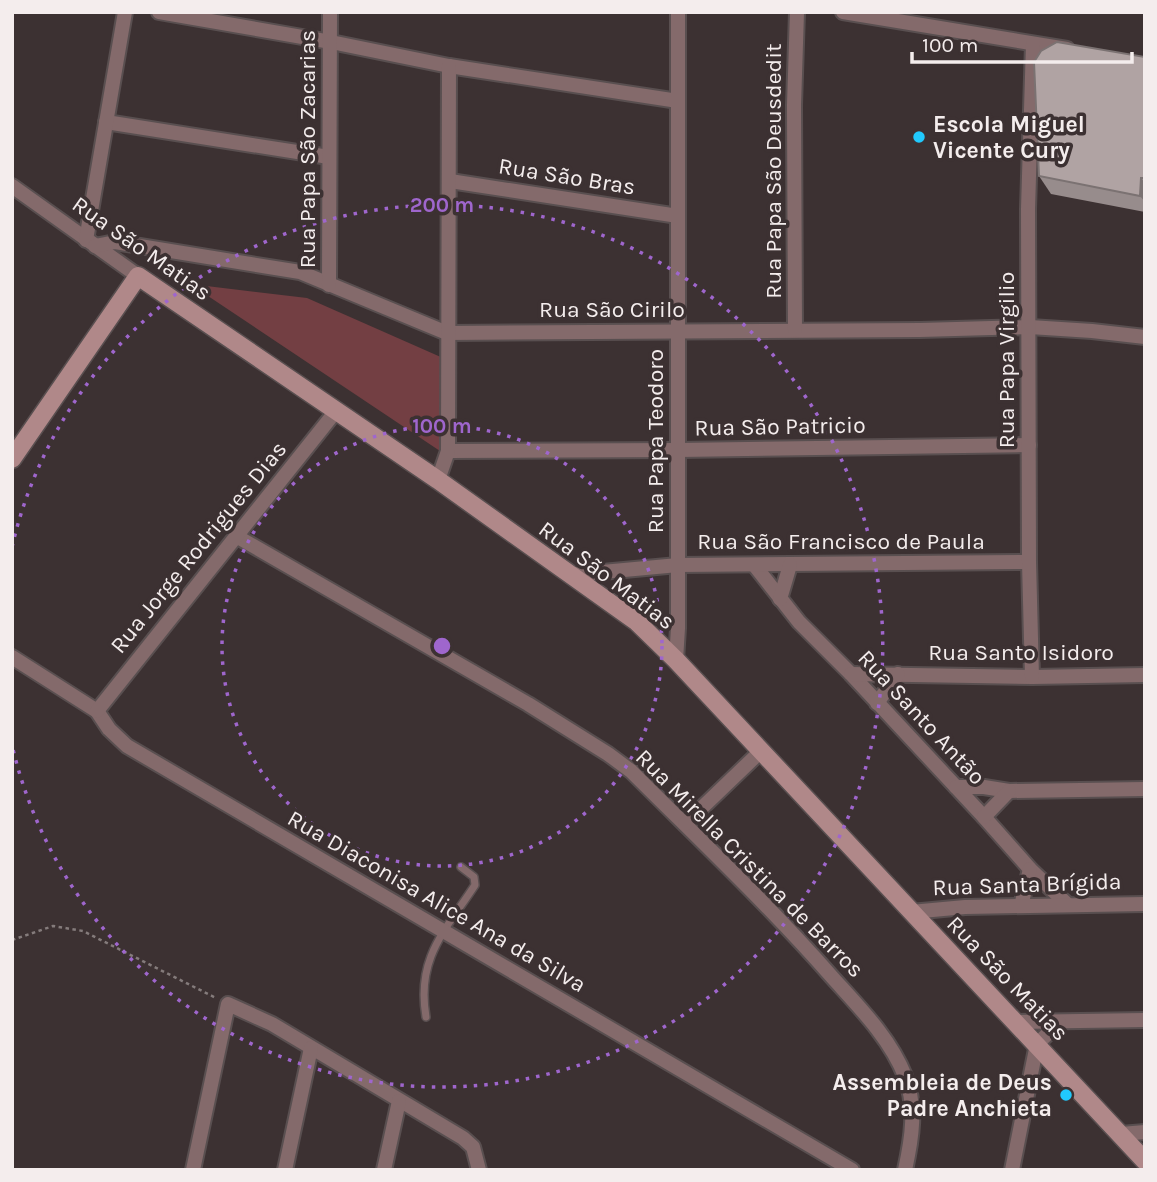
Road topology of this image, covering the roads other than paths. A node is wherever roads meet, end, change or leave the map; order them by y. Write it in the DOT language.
graph roads {
  1 [pos="125,12"];
  2 [pos="159,12"];
  3 [pos="330,12"];
  4 [pos="678,12"];
  5 [pos="797,12"];
  6 [pos="843,12"];
  7 [pos="331,42"];
  8 [pos="1033,44"];
  9 [pos="1083,51"];
  10 [pos="449,66"];
  11 [pos="678,102"];
  12 [pos="106,122"];
  13 [pos="329,157"];
  14 [pos="450,181"];
  15 [pos="12,186"];
  16 [pos="678,216"];
  17 [pos="90,243"];
  18 [pos="138,276"];
  19 [pos="329,285"];
  20 [pos="1030,327"];
  21 [pos="795,330"];
  22 [pos="677,331"];
  23 [pos="447,333"];
  24 [pos="1145,337"];
  25 [pos="336,411"];
  26 [pos="1028,445"];
  27 [pos="679,450"];
  28 [pos="449,451"];
  29 [pos="12,459"];
  30 [pos="438,480"];
  31 [pos="236,536"];
  32 [pos="1028,562"];
  33 [pos="678,565"];
  34 [pos="790,565"];
  35 [pos="755,566"];
  36 [pos="570,575"];
  37 [pos="780,599"];
  38 [pos="12,657"];
  39 [pos="676,660"];
  40 [pos="851,674"];
  41 [pos="898,674"];
  42 [pos="1145,675"];
  43 [pos="1032,677"];
  44 [pos="877,703"];
  45 [pos="97,711"];
  46 [pos="761,751"];
  47 [pos="956,787"];
  48 [pos="1145,789"];
  49 [pos="1009,791"];
  50 [pos="984,817"];
  51 [pos="685,824"];
  52 [pos="461,867"];
  53 [pos="1030,869"];
  54 [pos="1067,904"];
  55 [pos="1145,904"];
  56 [pos="1021,906"];
  57 [pos="911,912"];
  58 [pos="444,931"];
  59 [pos="426,1017"];
  60 [pos="1145,1020"];
  61 [pos="1015,1022"];
  62 [pos="1059,1023"];
  63 [pos="1037,1044"];
  64 [pos="311,1048"];
  65 [pos="399,1101"];
  66 [pos="1145,1132"];
  67 [pos="1121,1134"];
  68 [pos="1142,1154"];
  69 [pos="192,1170"];
  70 [pos="285,1170"];
  71 [pos="384,1170"];
  72 [pos="479,1170"];
  73 [pos="852,1170"];
  74 [pos="905,1170"];
  75 [pos="1012,1170"];
  1 -- 12 [label="street"];
  2 -- 7 [label="street"];
  3 -- 7 [label="street, Rua Papa São Zacarias"];
  4 -- 11 [label="street, Rua Papa Teodoro"];
  5 -- 21 [label="street, Rua Papa São Deusdedit"];
  6 -- 8 [label="street"];
  7 -- 10 [label="street"];
  7 -- 13 [label="street, Rua Papa São Zacarias"];
  8 -- 9 [label="street"];
  8 -- 20 [label="street, Rua Papa Virgilio"];
  10 -- 11 [label="street"];
  10 -- 14 [label="street"];
  11 -- 16 [label="street, Rua Papa Teodoro"];
  12 -- 13 [label="street"];
  12 -- 17 [label="street"];
  13 -- 19 [label="street, Rua Papa São Zacarias"];
  14 -- 16 [label="street, Rua São Bras"];
  14 -- 23 [label="street"];
  15 -- 17 [label="street, Rua São Matias"];
  16 -- 22 [label="street, Rua Papa Teodoro"];
  17 -- 18 [label="street, Rua São Matias"];
  17 -- 19 [label="street, Rua São Cirilo"];
  18 -- 25 [label="street, Rua São Matias"];
  18 -- 29 [label="street"];
  19 -- 23 [label="street, Rua São Cirilo"];
  20 -- 21 [label="street, Rua São Cirilo"];
  20 -- 24 [label="street, Rua São Cirilo"];
  20 -- 26 [label="street, Rua Papa Virgilio"];
  21 -- 22 [label="street, Rua São Cirilo"];
  22 -- 23 [label="street, Rua São Cirilo"];
  22 -- 27 [label="street, Rua Papa Teodoro"];
  23 -- 28 [label="street"];
  25 -- 30 [label="street, Rua São Matias"];
  25 -- 31 [label="street, Rua Jorge Rodrigues Dias"];
  26 -- 27 [label="street, Rua São Patricio"];
  26 -- 32 [label="street, Rua Papa Virgilio"];
  27 -- 28 [label="street, Rua São Patricio"];
  27 -- 33 [label="street, Rua Papa Teodoro"];
  28 -- 30 [label="street"];
  30 -- 36 [label="street, Rua São Matias"];
  31 -- 45 [label="street, Rua Jorge Rodrigues Dias"];
  31 -- 51 [label="street, Rua Mirella Cristina de Barros"];
  32 -- 34 [label="street, Rua São Francisco de Paula"];
  32 -- 43 [label="street, Rua Papa Virgilio"];
  33 -- 35 [label="street, Rua São Francisco de Paula"];
  33 -- 36 [label="street, Rua São Francisco de Paula"];
  33 -- 39 [label="street, Rua Papa Teodoro"];
  34 -- 35 [label="street, Rua São Francisco de Paula"];
  34 -- 37 [label="street"];
  35 -- 37 [label="street, Rua Santo Antão"];
  36 -- 39 [label="street, Rua São Matias"];
  37 -- 40 [label="street, Rua Santo Antão"];
  38 -- 45 [label="street, Rua Diaconisa Alice Ana da Silva"];
  39 -- 46 [label="street, Rua São Matias"];
  40 -- 41 [label="street, Rua Santo Isidoro"];
  40 -- 44 [label="street, Rua Santo Antão"];
  41 -- 43 [label="street, Rua Santo Isidoro"];
  41 -- 44 [label="street, Rua Santo Isidoro"];
  42 -- 43 [label="street, Rua Santo Isidoro"];
  44 -- 47 [label="street, Rua Santo Antão"];
  45 -- 58 [label="street, Rua Diaconisa Alice Ana da Silva"];
  46 -- 51 [label="street"];
  46 -- 57 [label="street, Rua São Matias"];
  47 -- 49 [label="street"];
  47 -- 50 [label="street, Rua Santo Antão"];
  48 -- 49 [label="street"];
  49 -- 50 [label="street"];
  50 -- 53 [label="street, Rua Santo Antão"];
  51 -- 74 [label="street, Rua Mirella Cristina de Barros"];
  52 -- 58 [label="lane"];
  53 -- 54 [label="street, Rua Santo Antão"];
  53 -- 56 [label="street"];
  54 -- 55 [label="street, Rua Santa Brígida"];
  54 -- 56 [label="street, Rua Santa Brígida"];
  56 -- 57 [label="street, Rua Santa Brígida"];
  57 -- 61 [label="street, Rua São Matias"];
  58 -- 59 [label="lane"];
  58 -- 73 [label="street, Rua Diaconisa Alice Ana da Silva"];
  60 -- 62 [label="street"];
  61 -- 62 [label="street"];
  61 -- 63 [label="street, Rua São Matias"];
  62 -- 63 [label="street"];
  63 -- 67 [label="street, Rua São Matias"];
  63 -- 75 [label="street"];
  64 -- 65 [label="street"];
  64 -- 69 [label="street"];
  64 -- 70 [label="street"];
  65 -- 71 [label="street"];
  65 -- 72 [label="street"];
  66 -- 67 [label="street"];
  67 -- 68 [label="street, Rua São Matias"];
}
